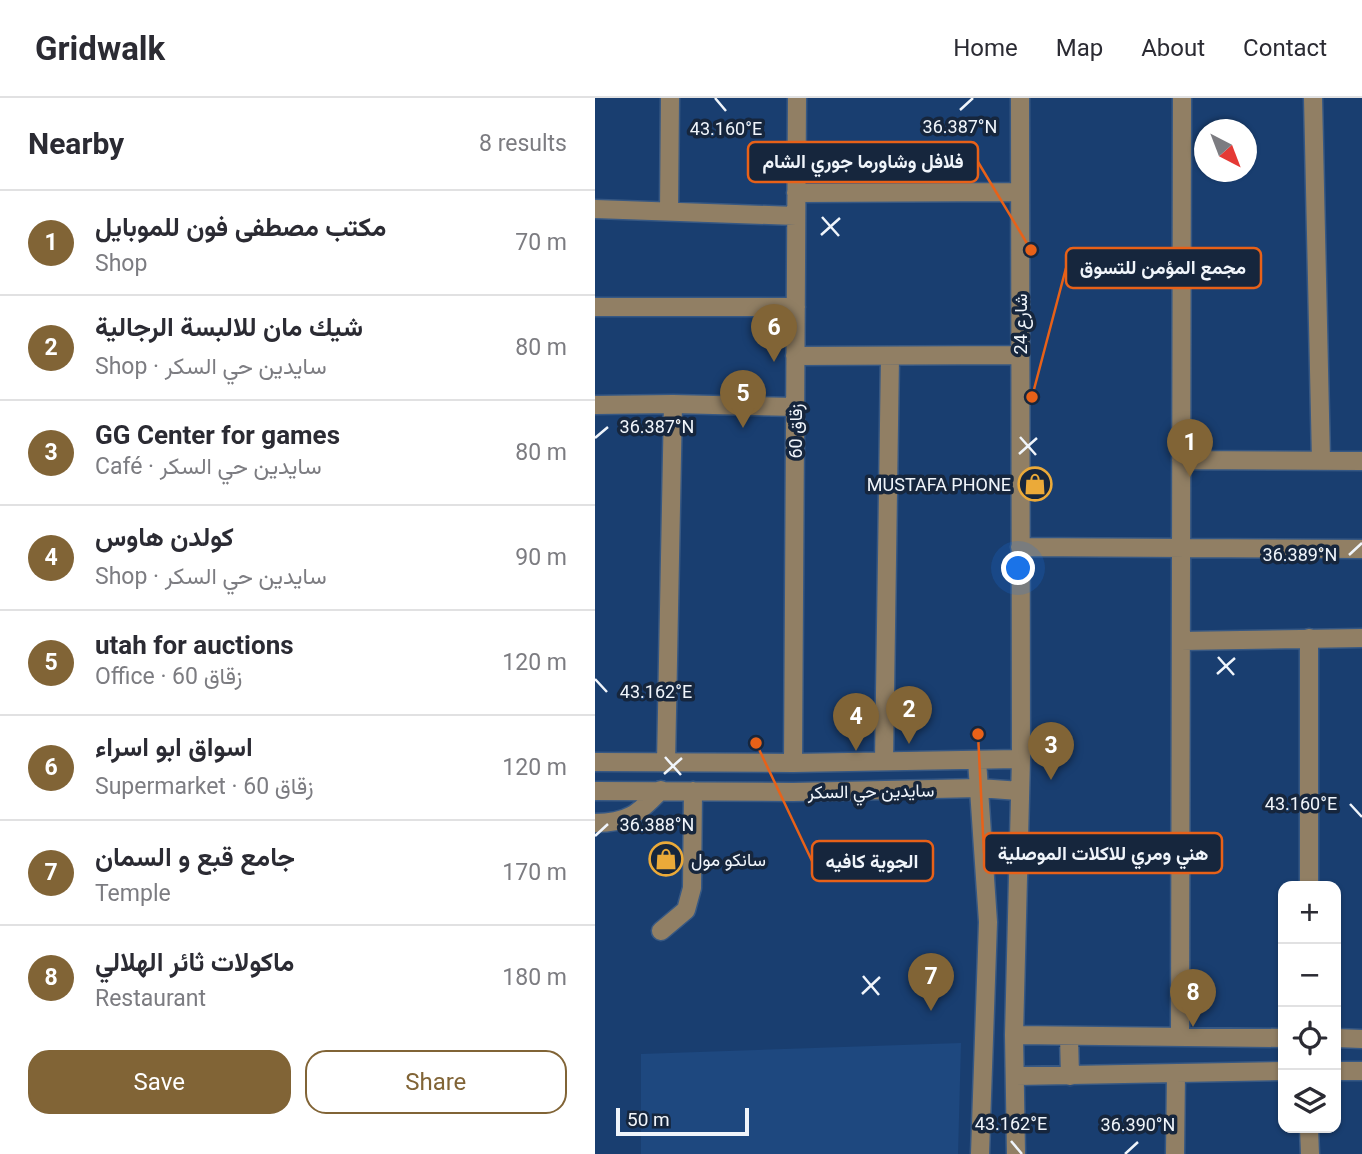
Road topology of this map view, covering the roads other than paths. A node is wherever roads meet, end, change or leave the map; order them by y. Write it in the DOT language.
graph roads {
  1 [pos="670,98"];
  2 [pos="797,98"];
  3 [pos="1020,98"];
  4 [pos="1182,98"];
  5 [pos="1313,98"];
  6 [pos="1020,192"];
  7 [pos="796,193"];
  8 [pos="595,209"];
  9 [pos="669,212"];
  10 [pos="796,216"];
  11 [pos="595,307"];
  12 [pos="796,307"];
  13 [pos="1020,355"];
  14 [pos="795,356"];
  15 [pos="890,356"];
  16 [pos="595,404"];
  17 [pos="673,404"];
  18 [pos="795,407"];
  19 [pos="1181,460"];
  20 [pos="1321,460"];
  21 [pos="1362,461"];
  22 [pos="1020,547"];
  23 [pos="1181,548"];
  24 [pos="1362,549"];
  25 [pos="1309,638"];
  26 [pos="1362,638"];
  27 [pos="1181,641"];
  28 [pos="1021,759"];
  29 [pos="978,760"];
  30 [pos="884,761"];
  31 [pos="595,762"];
  32 [pos="667,763"];
  33 [pos="793,763"];
  34 [pos="979,788"];
  35 [pos="660,790"];
  36 [pos="595,791"];
  37 [pos="693,791"];
  38 [pos="1020,791"];
  39 [pos="595,823"];
  40 [pos="1309,881"];
  41 [pos="661,931"];
  42 [pos="1014,1035"];
  43 [pos="1069,1036"];
  44 [pos="1180,1037"];
  45 [pos="1278,1038"];
  46 [pos="1341,1038"];
  47 [pos="1362,1039"];
  48 [pos="1278,1071"];
  49 [pos="1341,1071"];
  50 [pos="1362,1071"];
  51 [pos="1176,1074"];
  52 [pos="1016,1076"];
  53 [pos="1070,1076"];
  54 [pos="1309,1133"];
  55 [pos="980,1154"];
  56 [pos="1016,1154"];
  57 [pos="1175,1154"];
  58 [pos="1310,1154"];
  1 -- 9 [label="street"];
  2 -- 7 [label="street, زقاق 60"];
  3 -- 6 [label="street, شارع 24"];
  4 -- 19 [label="street"];
  5 -- 20 [label="street"];
  6 -- 7 [label="street"];
  6 -- 13 [label="street, شارع 24"];
  7 -- 10 [label="street, زقاق 60"];
  8 -- 9 [label="street"];
  9 -- 10 [label="street"];
  10 -- 12 [label="street, زقاق 60"];
  11 -- 12 [label="street"];
  12 -- 14 [label="street, زقاق 60"];
  13 -- 15 [label="street"];
  13 -- 22 [label="street, شارع 24"];
  14 -- 15 [label="street"];
  14 -- 18 [label="street, زقاق 60"];
  15 -- 30 [label="street"];
  16 -- 17 [label="street"];
  17 -- 18 [label="street"];
  17 -- 32 [label="street"];
  18 -- 33 [label="street, زقاق 60"];
  19 -- 20 [label="street"];
  19 -- 23 [label="street"];
  20 -- 21 [label="street"];
  22 -- 23 [label="street"];
  22 -- 28 [label="street, شارع 24"];
  23 -- 24 [label="street"];
  23 -- 27 [label="street"];
  25 -- 26 [label="street"];
  25 -- 27 [label="street"];
  25 -- 40 [label="street"];
  27 -- 44 [label="street"];
  28 -- 29 [label="street, سايدين حي السكر"];
  28 -- 38 [label="street, شارع 24"];
  29 -- 30 [label="street, سايدين حي السكر"];
  29 -- 34 [label="street"];
  30 -- 33 [label="street, سايدين حي السكر"];
  31 -- 32 [label="street, سايدين حي السكر"];
  32 -- 33 [label="street, سايدين حي السكر"];
  34 -- 37 [label="street, سايدين حي السكر"];
  34 -- 38 [label="street, سايدين حي السكر"];
  34 -- 55 [label="street"];
  35 -- 36 [label="street, سايدين حي السكر"];
  35 -- 37 [label="street, سايدين حي السكر"];
  35 -- 39 [label="street"];
  37 -- 41 [label="street"];
  38 -- 42 [label="street, شارع 24"];
  42 -- 43 [label="street"];
  42 -- 52 [label="street, شارع 24"];
  43 -- 44 [label="street"];
  43 -- 53 [label="street"];
  44 -- 45 [label="street"];
  46 -- 47 [label="street"];
  48 -- 51 [label="street"];
  49 -- 50 [label="street"];
  51 -- 53 [label="street"];
  51 -- 57 [label="street"];
  52 -- 53 [label="street"];
  52 -- 56 [label="street, شارع 24"];
  54 -- 58 [label="street"];
}
